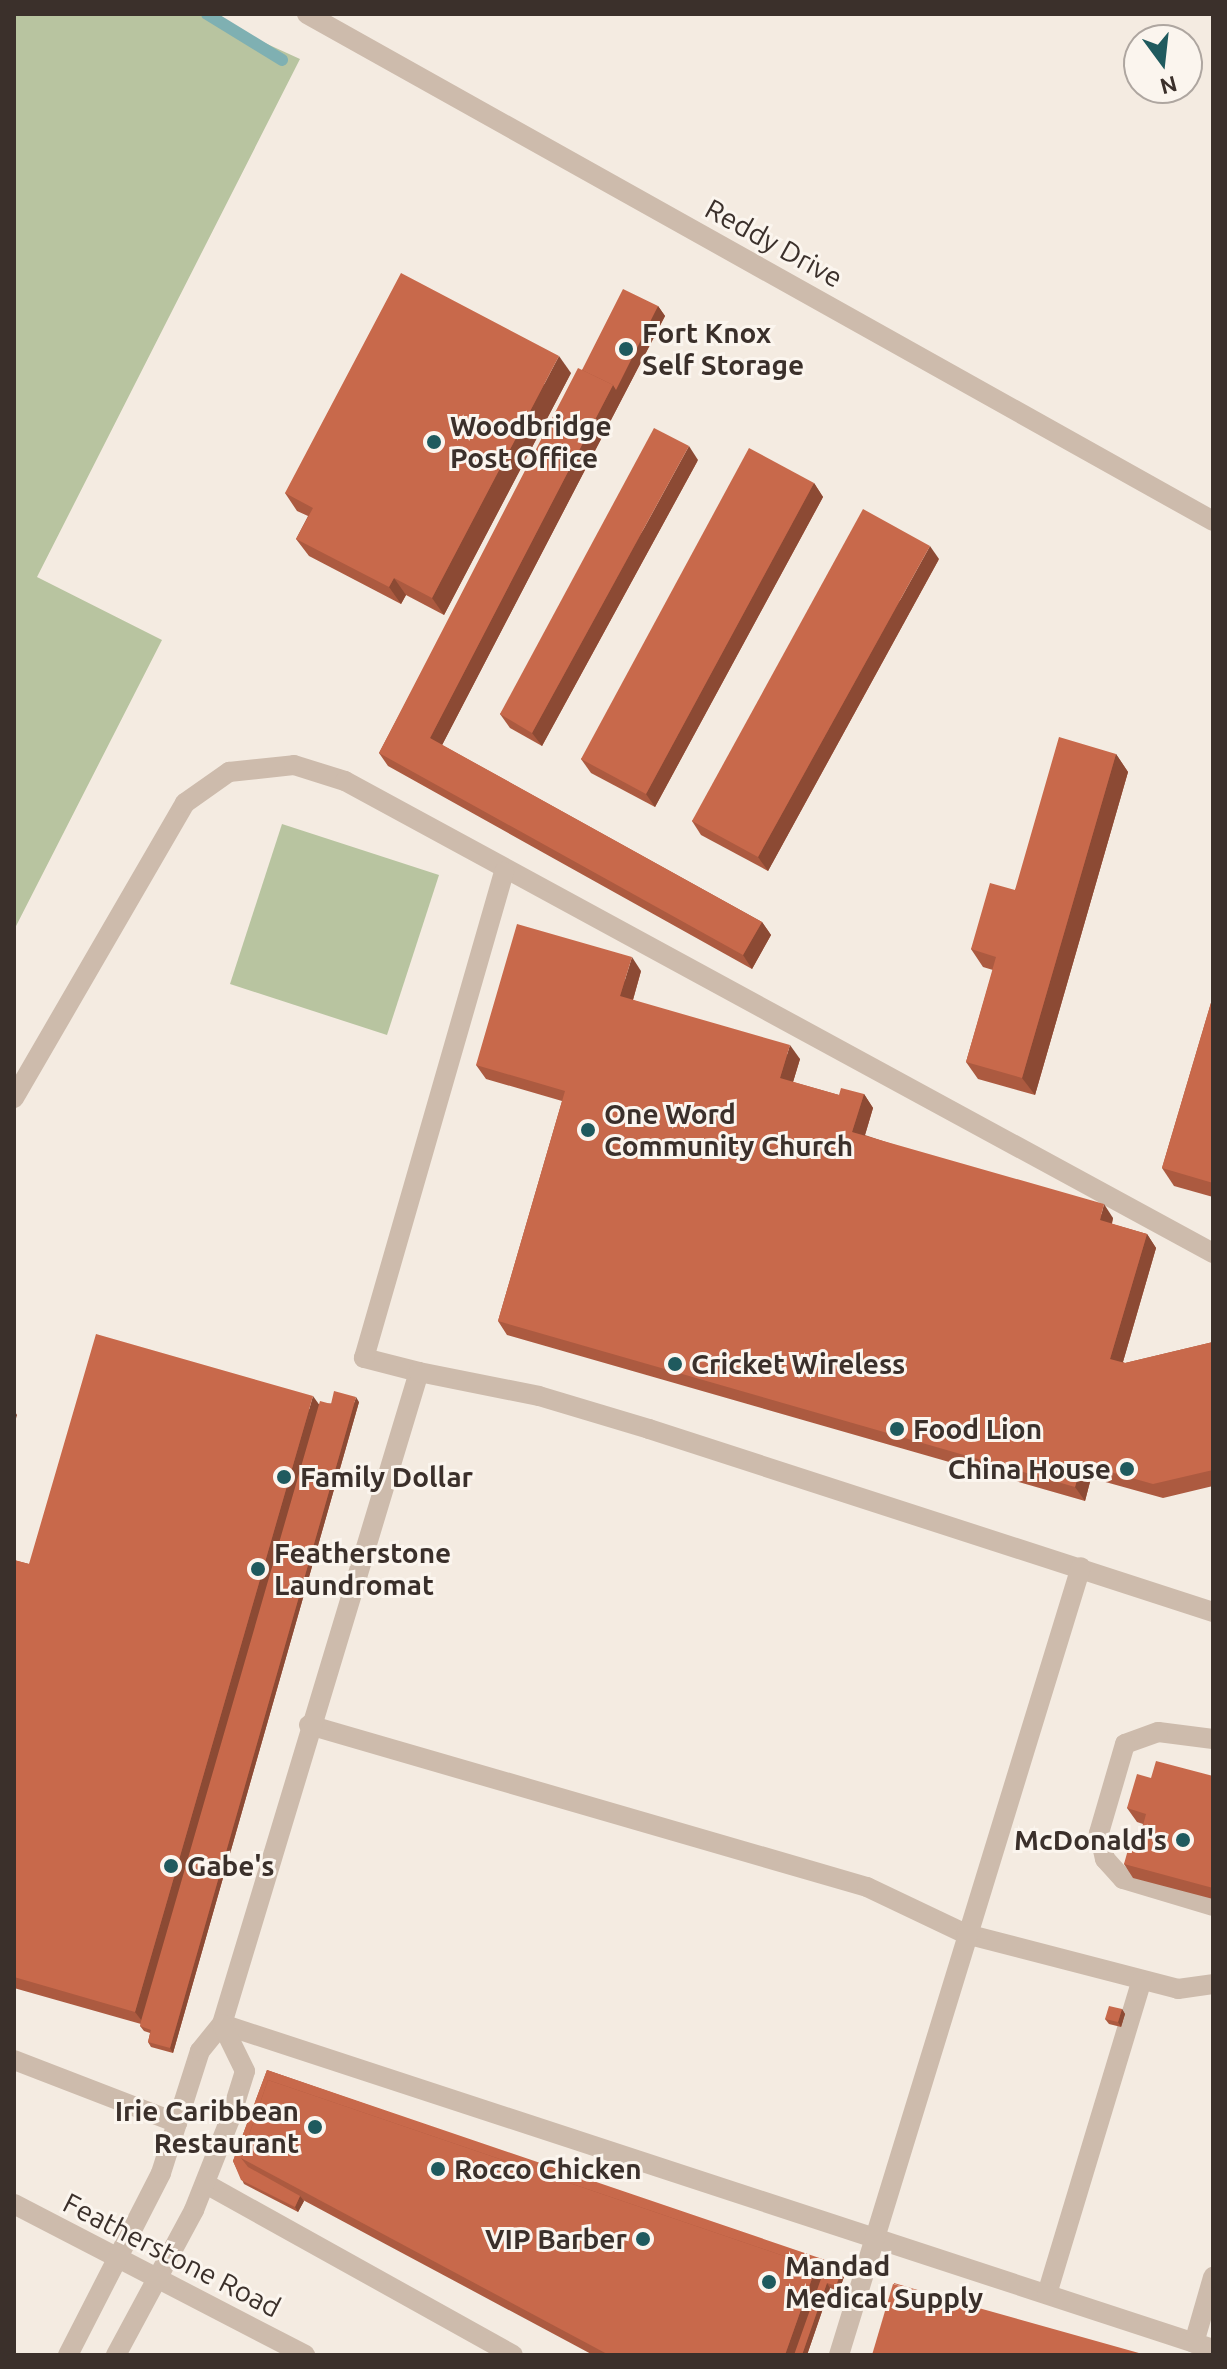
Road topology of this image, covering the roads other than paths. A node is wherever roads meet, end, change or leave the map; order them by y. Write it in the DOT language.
graph roads {
  1 [pos="307,14"];
  2 [pos="1213,521"];
  3 [pos="504,872"];
  4 [pos="14,1098"];
  5 [pos="1213,1253"];
  6 [pos="419,1372"];
  7 [pos="1081,1567"];
  8 [pos="1213,1612"];
  9 [pos="309,1725"];
  10 [pos="1213,1739"];
  11 [pos="1213,1906"];
  12 [pos="966,1934"];
  13 [pos="1142,1980"];
  14 [pos="1213,1984"];
  15 [pos="222,2024"];
  16 [pos="14,2060"];
  17 [pos="177,2123"];
  18 [pos="206,2184"];
  19 [pos="14,2204"];
  20 [pos="874,2238"];
  21 [pos="119,2259"];
  22 [pos="1213,2277"];
  23 [pos="157,2279"];
  24 [pos="1047,2294"];
  25 [pos="1204,2346"];
  26 [pos="68,2355"];
  27 [pos="116,2355"];
  28 [pos="305,2355"];
  29 [pos="513,2355"];
  30 [pos="839,2355"];
  1 -- 2 [label="street, Reddy Drive"];
  3 -- 4 [label="street"];
  3 -- 5 [label="street"];
  3 -- 6 [label="street"];
  6 -- 7 [label="street"];
  6 -- 9 [label="street"];
  7 -- 8 [label="street"];
  7 -- 12 [label="street"];
  9 -- 12 [label="street"];
  9 -- 15 [label="street"];
  10 -- 11 [label="street"];
  12 -- 13 [label="street"];
  12 -- 20 [label="street"];
  13 -- 14 [label="street"];
  13 -- 24 [label="street"];
  15 -- 17 [label="street"];
  15 -- 18 [label="street"];
  15 -- 20 [label="street"];
  16 -- 17 [label="street"];
  17 -- 21 [label="street"];
  18 -- 23 [label="street"];
  18 -- 29 [label="street"];
  19 -- 21 [label="street, Featherstone Road"];
  20 -- 24 [label="street"];
  20 -- 30 [label="street"];
  21 -- 23 [label="street, Featherstone Road"];
  21 -- 26 [label="street"];
  22 -- 25 [label="street"];
  23 -- 27 [label="street"];
  23 -- 28 [label="street, Featherstone Road"];
  24 -- 25 [label="street"];
}
